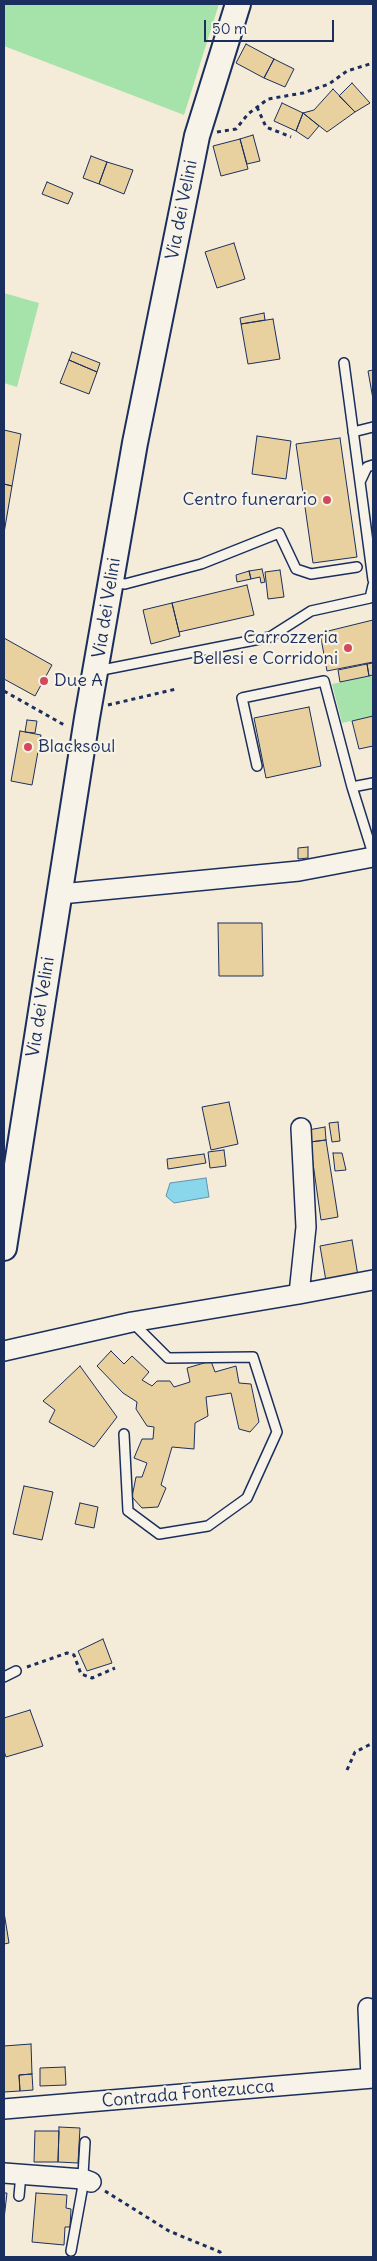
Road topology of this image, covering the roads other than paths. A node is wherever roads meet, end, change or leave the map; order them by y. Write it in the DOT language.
graph roads {
  1 [pos="238,4"];
  2 [pos="344,363"];
  3 [pos="373,428"];
  4 [pos="353,432"];
  5 [pos="373,465"];
  6 [pos="360,482"];
  7 [pos="357,567"];
  8 [pos="373,580"];
  9 [pos="111,582"];
  10 [pos="373,585"];
  11 [pos="96,672"];
  12 [pos="257,766"];
  13 [pos="373,782"];
  14 [pos="352,787"];
  15 [pos="369,823"];
  16 [pos="373,856"];
  17 [pos="59,890"];
  18 [pos="301,1128"];
  19 [pos="4,1243"];
  20 [pos="4,1248"];
  21 [pos="373,1280"];
  22 [pos="299,1294"];
  23 [pos="132,1322"];
  24 [pos="4,1351"];
  25 [pos="124,1434"];
  26 [pos="16,1671"];
  27 [pos="4,1676"];
  28 [pos="368,2008"];
  29 [pos="372,2078"];
  30 [pos="4,2109"];
  31 [pos="85,2142"];
  32 [pos="12,2174"];
  33 [pos="87,2181"];
  34 [pos="19,2196"];
  35 [pos="71,2251"];
  1 -- 9 [label="street, Via dei Velini"];
  2 -- 4 [label="lane"];
  3 -- 4 [label="lane"];
  4 -- 6 [label="lane"];
  5 -- 6 [label="lane"];
  6 -- 8 [label="lane"];
  7 -- 9 [label="lane"];
  9 -- 11 [label="street, Via dei Velini"];
  10 -- 11 [label="lane"];
  11 -- 17 [label="street, Via dei Velini"];
  12 -- 14 [label="lane"];
  13 -- 14 [label="lane"];
  14 -- 15 [label="lane"];
  15 -- 16 [label="lane"];
  16 -- 17 [label="street"];
  17 -- 19 [label="street, Via dei Velini"];
  18 -- 22 [label="street"];
  19 -- 20 [label="street, Via dei Velini"];
  21 -- 22 [label="street"];
  22 -- 23 [label="street"];
  23 -- 24 [label="street"];
  23 -- 25 [label="lane"];
  26 -- 27 [label="lane"];
  28 -- 29 [label="street, Contrada Fontezucca"];
  29 -- 30 [label="street, Contrada Fontezucca"];
  31 -- 33 [label="lane"];
  32 -- 33 [label="street"];
  32 -- 34 [label="lane"];
  33 -- 35 [label="lane"];
}
